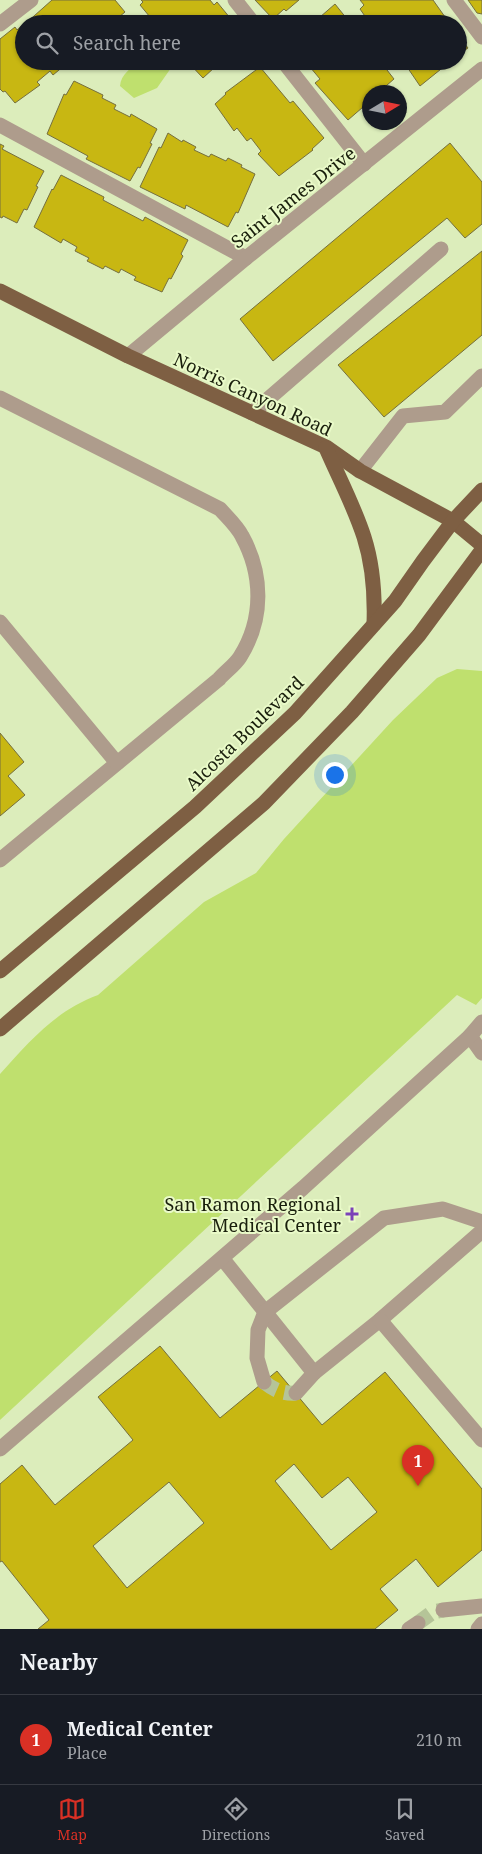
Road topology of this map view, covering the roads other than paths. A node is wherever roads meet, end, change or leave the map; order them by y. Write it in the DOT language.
graph roads {
  1 [pos="31,0"];
  2 [pos="235,0"];
  3 [pos="454,0"];
  4 [pos="247,15"];
  5 [pos="465,15"];
  6 [pos="467,17"];
  7 [pos="0,24"];
  8 [pos="482,37"];
  9 [pos="482,69"];
  10 [pos="290,70"];
  11 [pos="0,125"];
  12 [pos="364,164"];
  13 [pos="441,249"];
  14 [pos="246,258"];
  15 [pos="0,292"];
  16 [pos="128,356"];
  17 [pos="482,376"];
  18 [pos="0,398"];
  19 [pos="252,413"];
  20 [pos="326,447"];
  21 [pos="360,471"];
  22 [pos="482,490"];
  23 [pos="453,521"];
  24 [pos="482,545"];
  25 [pos="482,550"];
  26 [pos="0,622"];
  27 [pos="374,624"];
  28 [pos="117,763"];
  29 [pos="0,860"];
  30 [pos="0,971"];
  31 [pos="482,1022"];
  32 [pos="0,1029"];
  33 [pos="470,1036"];
  34 [pos="482,1053"];
  35 [pos="482,1222"];
  36 [pos="482,1231"];
  37 [pos="222,1258"];
  38 [pos="265,1312"];
  39 [pos="380,1320"];
  40 [pos="314,1374"];
  41 [pos="264,1382"];
  42 [pos="296,1393"];
  43 [pos="477,1423"];
  44 [pos="482,1440"];
  45 [pos="0,1450"];
  46 [pos="482,1606"];
  47 [pos="443,1610"];
  48 [pos="482,1624"];
  49 [pos="478,1629"];
  1 -- 7 [label="lane"];
  2 -- 4 [label="lane"];
  3 -- 5 [label="lane"];
  6 -- 8 [label="lane"];
  9 -- 12 [label="lane, Saint James Drive"];
  10 -- 12 [label="lane"];
  11 -- 14 [label="lane"];
  12 -- 14 [label="lane, Saint James Drive"];
  13 -- 19 [label="lane"];
  14 -- 16 [label="lane, Saint James Drive"];
  15 -- 16 [label="main road, Norris Canyon Road"];
  16 -- 19 [label="main road, Norris Canyon Road"];
  17 -- 21 [label="lane"];
  18 -- 28 [label="lane"];
  19 -- 20 [label="main road, Norris Canyon Road"];
  20 -- 21 [label="main road, Norris Canyon Road"];
  20 -- 27 [label="main road"];
  21 -- 23 [label="main road, Norris Canyon Road"];
  22 -- 23 [label="main road, Alcosta Boulevard"];
  23 -- 24 [label="main road, Norris Canyon Road"];
  23 -- 27 [label="main road, Alcosta Boulevard"];
  25 -- 32 [label="main road"];
  26 -- 28 [label="lane"];
  27 -- 30 [label="main road, Alcosta Boulevard"];
  28 -- 29 [label="lane"];
  31 -- 33 [label="lane"];
  33 -- 34 [label="lane"];
  33 -- 37 [label="lane"];
  35 -- 38 [label="lane"];
  36 -- 39 [label="lane"];
  37 -- 38 [label="lane"];
  37 -- 45 [label="lane"];
  38 -- 40 [label="lane"];
  38 -- 41 [label="lane"];
  39 -- 40 [label="lane"];
  39 -- 43 [label="lane"];
  40 -- 42 [label="lane"];
  43 -- 44 [label="lane"];
  46 -- 47 [label="lane"];
  48 -- 49 [label="lane"];
}
